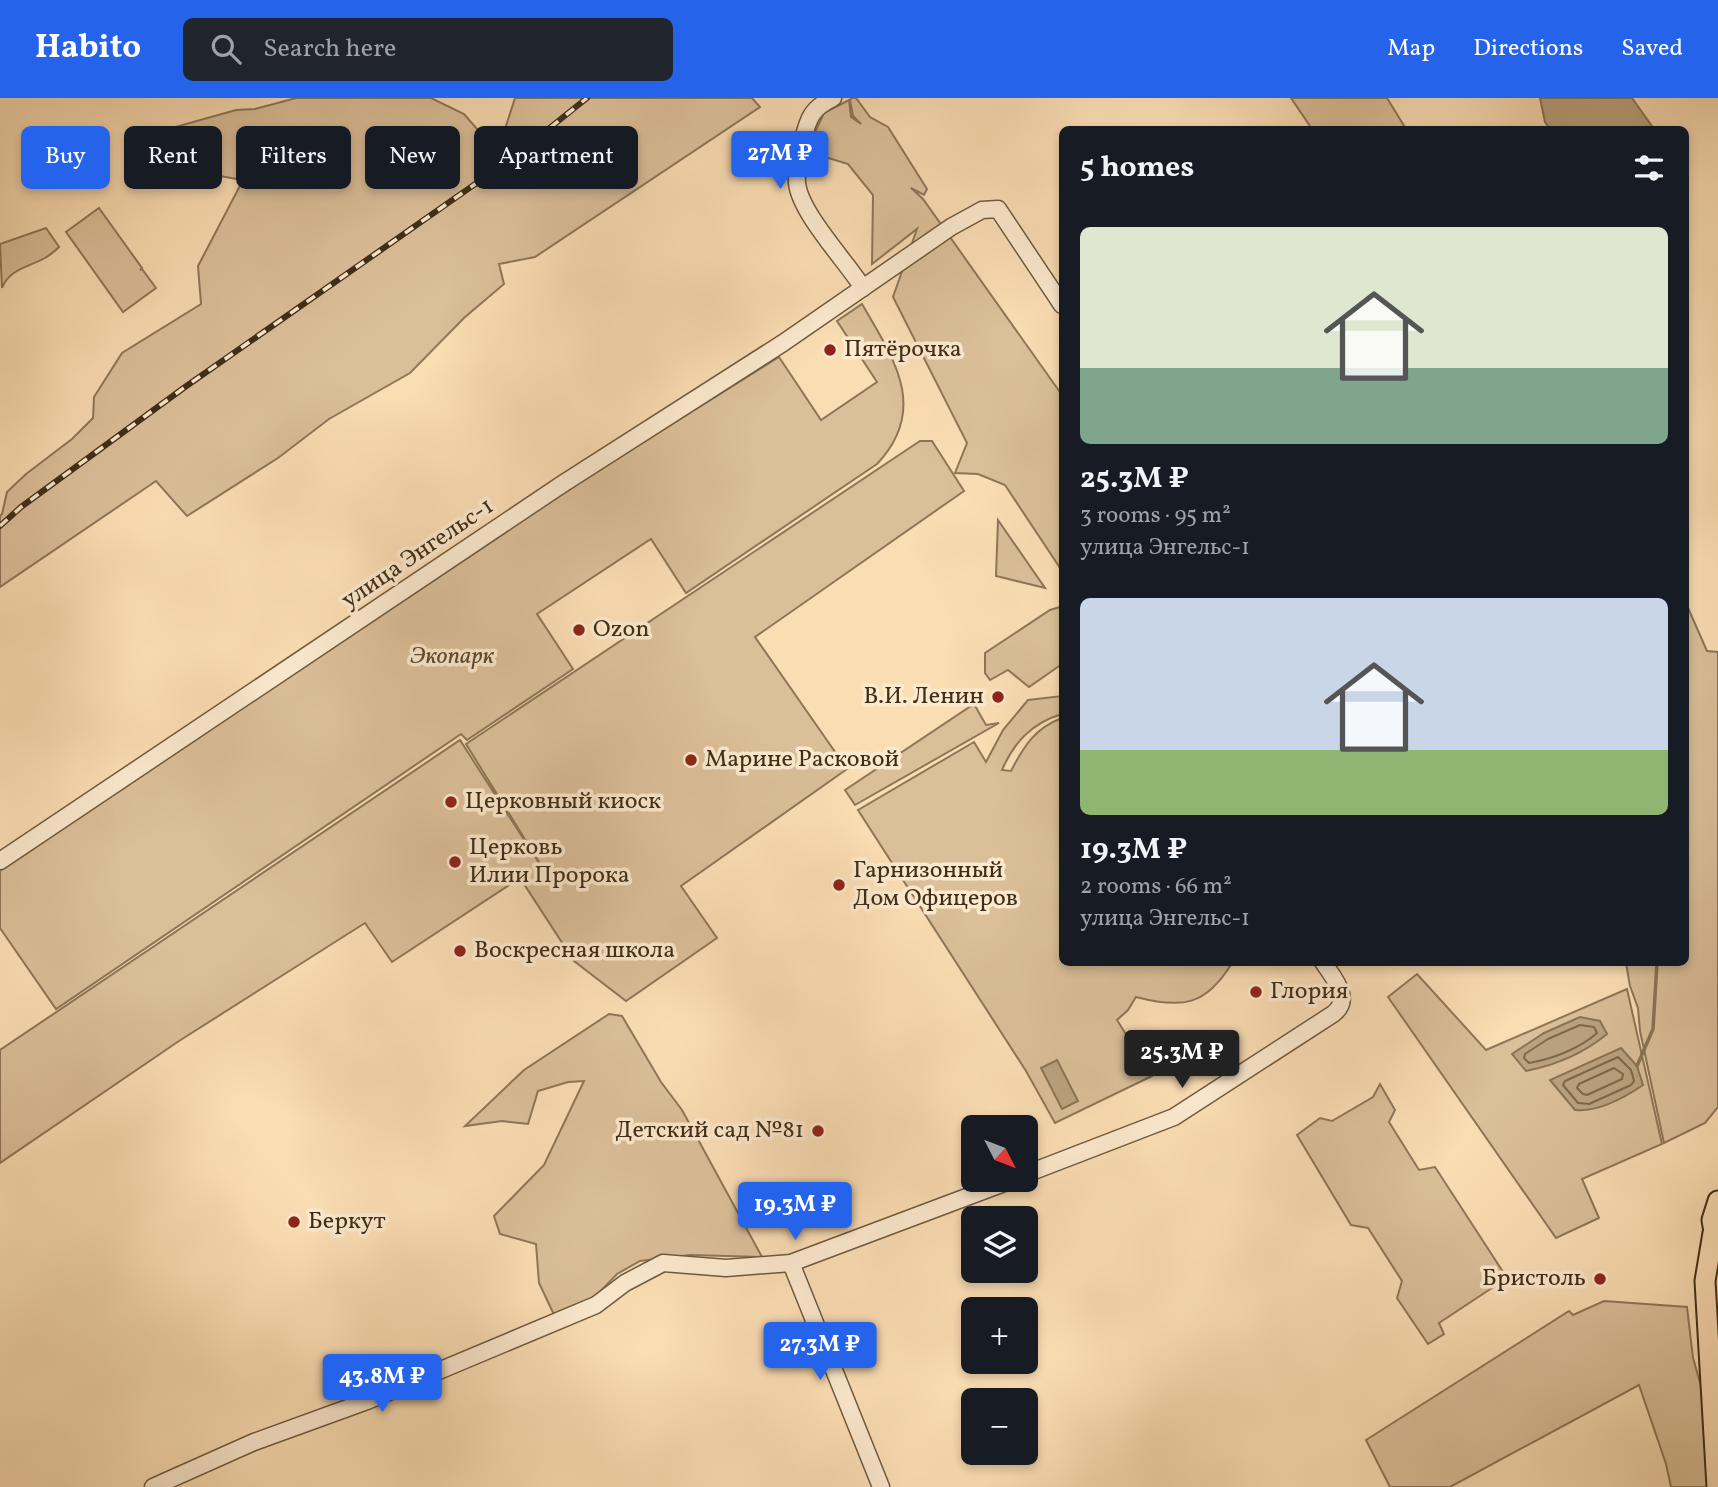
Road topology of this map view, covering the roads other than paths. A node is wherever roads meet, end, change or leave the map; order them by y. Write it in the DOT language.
graph roads {
  1 [pos="833,98"];
  2 [pos="863,288"];
  3 [pos="1059,300"];
  4 [pos="0,861"];
  5 [pos="1326,966"];
  6 [pos="1038,1169"];
  7 [pos="981,1192"];
  8 [pos="1718,1200"];
  9 [pos="1716,1244"];
  10 [pos="792,1264"];
  11 [pos="153,1487"];
  12 [pos="881,1487"];
  13 [pos="1717,1487"];
  1 -- 2 [label="street"];
  2 -- 3 [label="street, улица Энгельс-1"];
  2 -- 4 [label="street, улица Энгельс-1"];
  5 -- 6 [label="street"];
  7 -- 10 [label="street"];
  8 -- 9 [label="main road"];
  9 -- 13 [label="main road"];
  10 -- 11 [label="street"];
  10 -- 12 [label="street"];
}
